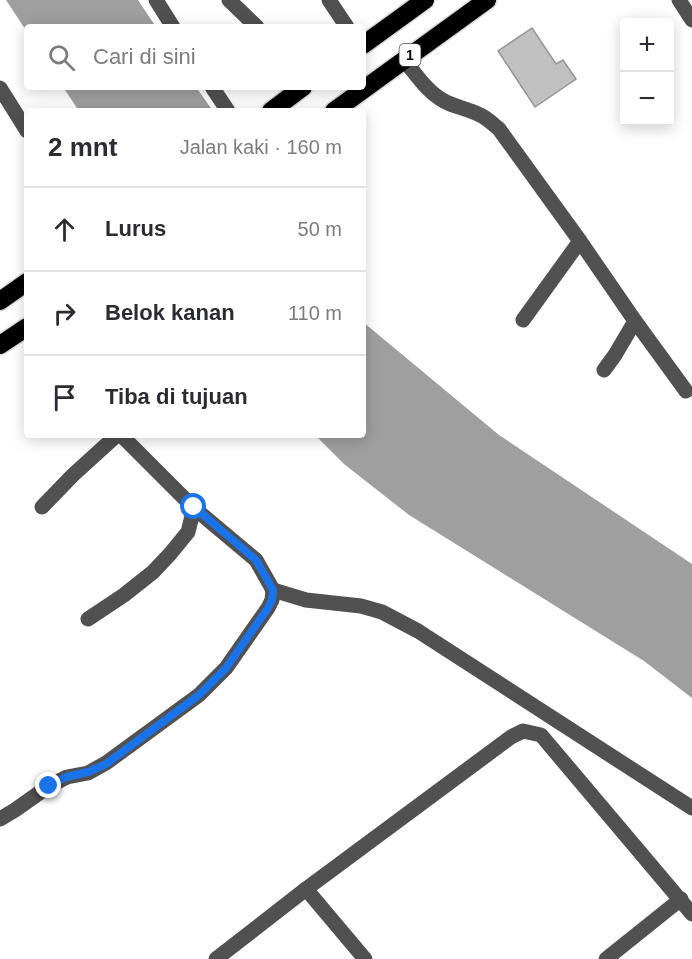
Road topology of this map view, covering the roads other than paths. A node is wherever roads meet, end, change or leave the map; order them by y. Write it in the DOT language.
graph roads {
  1 [pos="156,0"];
  2 [pos="229,0"];
  3 [pos="329,0"];
  4 [pos="487,0"];
  5 [pos="680,0"];
  6 [pos="421,1"];
  7 [pos="692,20"];
  8 [pos="171,24"];
  9 [pos="254,24"];
  10 [pos="345,24"];
  11 [pos="366,43"];
  12 [pos="404,60"];
  13 [pos="0,88"];
  14 [pos="366,88"];
  15 [pos="214,90"];
  16 [pos="299,90"];
  17 [pos="363,90"];
  18 [pos="226,108"];
  19 [pos="275,108"];
  20 [pos="338,108"];
  21 [pos="24,126"];
  22 [pos="580,242"];
  23 [pos="24,284"];
  24 [pos="0,301"];
  25 [pos="523,320"];
  26 [pos="635,321"];
  27 [pos="24,329"];
  28 [pos="0,345"];
  29 [pos="604,370"];
  30 [pos="686,391"];
  31 [pos="116,438"];
  32 [pos="122,438"];
  33 [pos="42,507"];
  34 [pos="194,507"];
  35 [pos="273,590"];
  36 [pos="88,619"];
  37 [pos="692,808"];
  38 [pos="0,819"];
  39 [pos="306,889"];
  40 [pos="681,900"];
  41 [pos="692,914"];
  42 [pos="216,959"];
  43 [pos="365,959"];
  44 [pos="606,959"];
  1 -- 8 [label="street"];
  2 -- 9 [label="street"];
  3 -- 10 [label="street"];
  4 -- 12 [label="highway, 1"];
  5 -- 7 [label="street"];
  6 -- 11 [label="highway, 1"];
  12 -- 14 [label="highway, 1"];
  12 -- 22 [label="street"];
  13 -- 21 [label="street"];
  15 -- 18 [label="street"];
  16 -- 19 [label="highway"];
  17 -- 20 [label="highway, 1"];
  22 -- 25 [label="street"];
  22 -- 26 [label="street"];
  23 -- 24 [label="highway"];
  26 -- 29 [label="street"];
  26 -- 30 [label="street"];
  27 -- 28 [label="highway"];
  31 -- 33 [label="street"];
  32 -- 34 [label="street"];
  34 -- 35 [label="street"];
  34 -- 36 [label="street"];
  35 -- 37 [label="street"];
  35 -- 38 [label="street"];
  39 -- 40 [label="street"];
  39 -- 42 [label="street"];
  39 -- 43 [label="street"];
  40 -- 41 [label="street"];
  40 -- 44 [label="street"];
}
